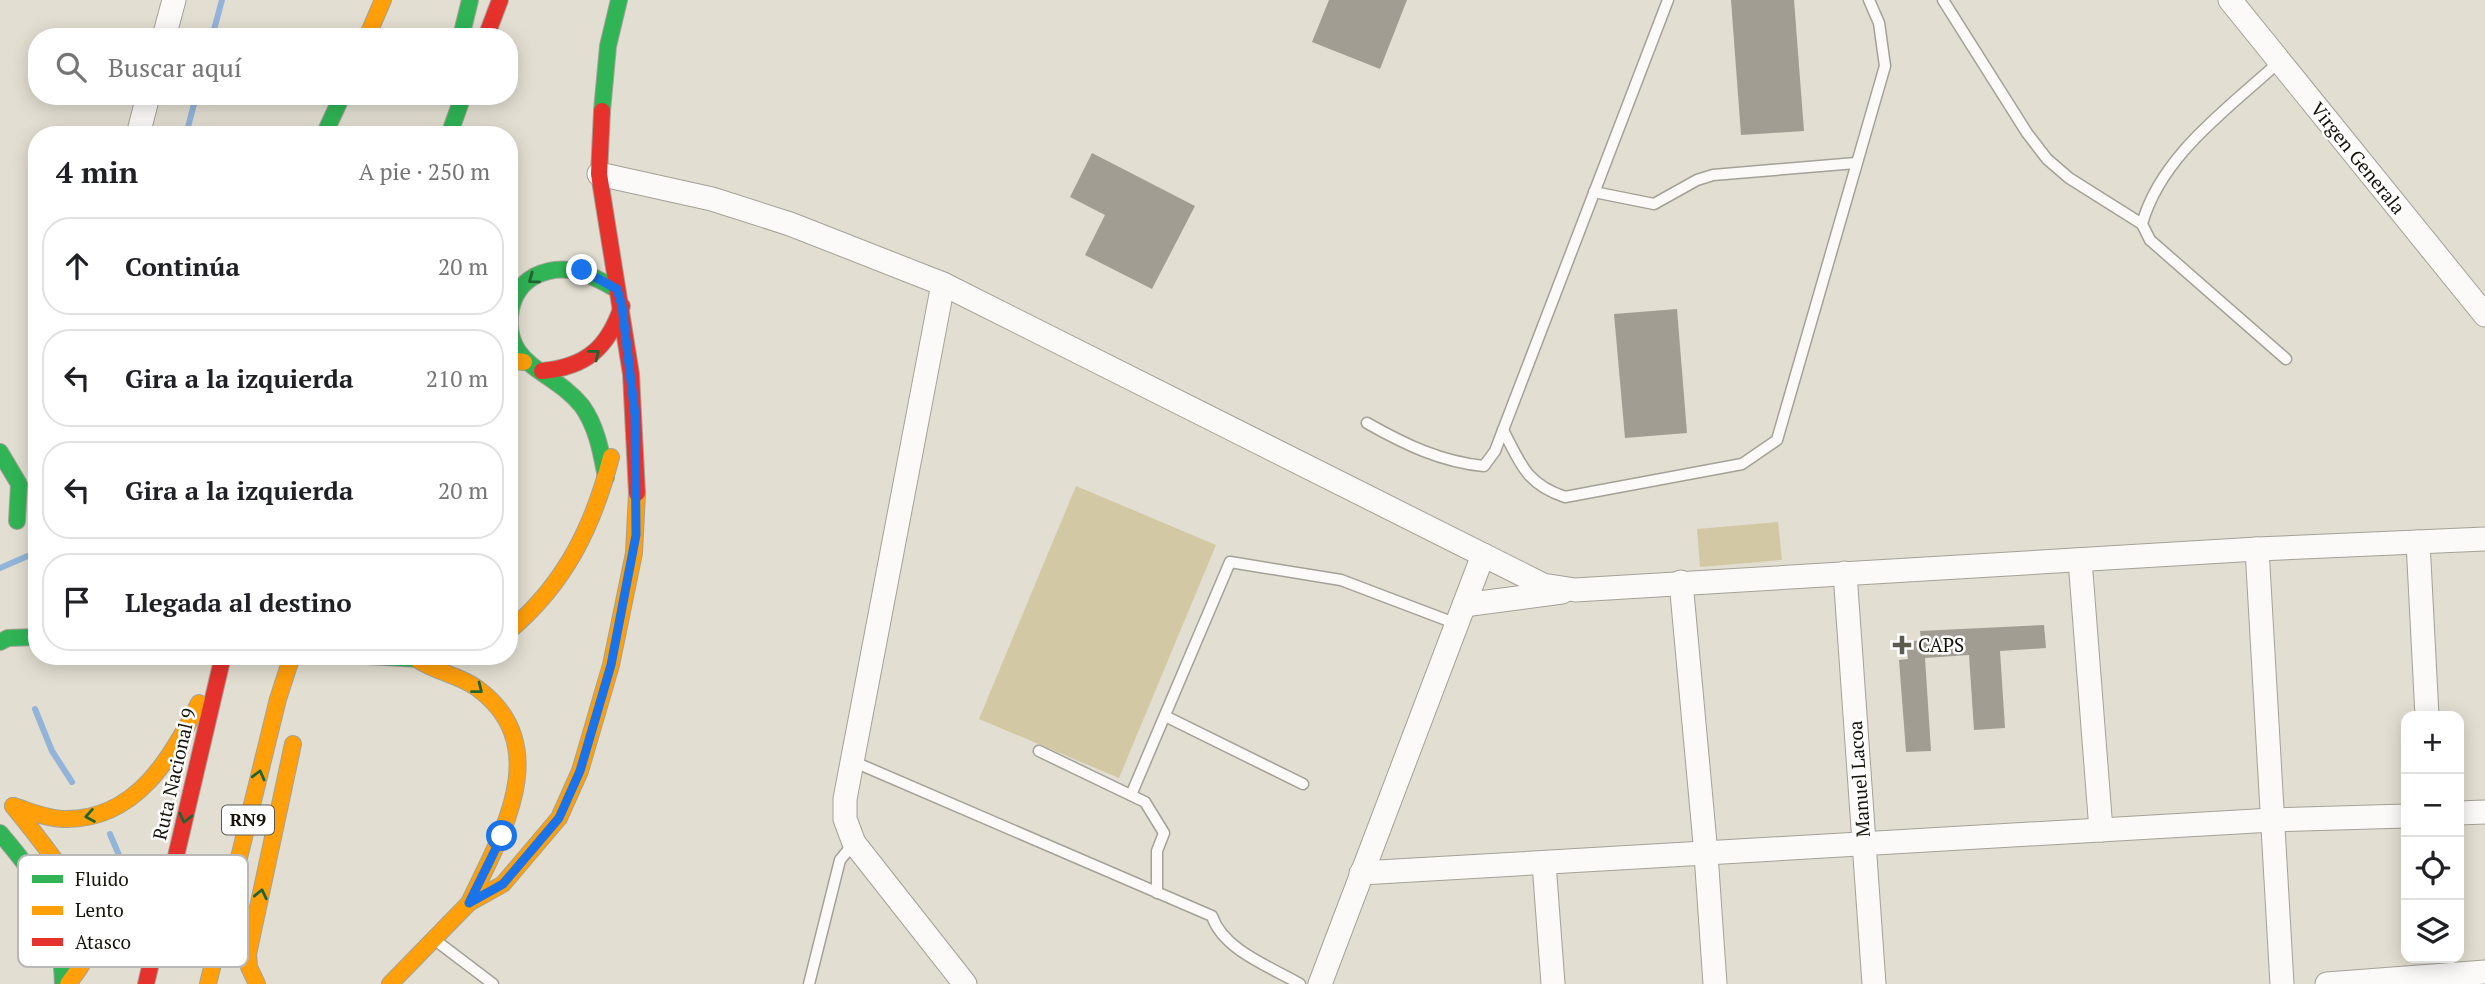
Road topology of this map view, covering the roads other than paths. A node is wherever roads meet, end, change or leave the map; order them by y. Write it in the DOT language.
graph roads {
  1 [pos="174,0"];
  2 [pos="384,0"];
  3 [pos="470,0"];
  4 [pos="500,0"];
  5 [pos="619,0"];
  6 [pos="1668,0"];
  7 [pos="1868,0"];
  8 [pos="1943,0"];
  9 [pos="2230,0"];
  10 [pos="166,28"];
  11 [pos="371,28"];
  12 [pos="378,28"];
  13 [pos="463,28"];
  14 [pos="489,28"];
  15 [pos="2280,61"];
  16 [pos="146,105"];
  17 [pos="338,105"];
  18 [pos="443,105"];
  19 [pos="460,105"];
  20 [pos="140,126"];
  21 [pos="328,126"];
  22 [pos="437,126"];
  23 [pos="452,126"];
  24 [pos="1856,163"];
  25 [pos="599,174"];
  26 [pos="1594,192"];
  27 [pos="2141,224"];
  28 [pos="943,284"];
  29 [pos="617,289"];
  30 [pos="518,294"];
  31 [pos="622,306"];
  32 [pos="2485,315"];
  33 [pos="2286,359"];
  34 [pos="518,361"];
  35 [pos="542,371"];
  36 [pos="631,374"];
  37 [pos="1367,423"];
  38 [pos="1503,430"];
  39 [pos="0,452"];
  40 [pos="12,467"];
  41 [pos="28,471"];
  42 [pos="606,477"];
  43 [pos="28,515"];
  44 [pos="17,521"];
  45 [pos="0,535"];
  46 [pos="2485,539"];
  47 [pos="2418,542"];
  48 [pos="2256,549"];
  49 [pos="1483,555"];
  50 [pos="2080,561"];
  51 [pos="1845,573"];
  52 [pos="1681,582"];
  53 [pos="1575,590"];
  54 [pos="1461,614"];
  55 [pos="518,623"];
  56 [pos="28,637"];
  57 [pos="0,642"];
  58 [pos="217,665"];
  59 [pos="219,665"];
  60 [pos="289,665"];
  61 [pos="425,665"];
  62 [pos="2427,711"];
  63 [pos="1164,716"];
  64 [pos="296,728"];
  65 [pos="1039,751"];
  66 [pos="852,761"];
  67 [pos="1303,784"];
  68 [pos="1131,795"];
  69 [pos="9,801"];
  70 [pos="2485,812"];
  71 [pos="2464,813"];
  72 [pos="2401,816"];
  73 [pos="2272,820"];
  74 [pos="2101,830"];
  75 [pos="0,833"];
  76 [pos="854,843"];
  77 [pos="1864,845"];
  78 [pos="1706,854"];
  79 [pos="19,855"];
  80 [pos="31,855"];
  81 [pos="49,855"];
  82 [pos="176,855"];
  83 [pos="240,855"];
  84 [pos="1544,863"];
  85 [pos="1361,873"];
  86 [pos="1157,893"];
  87 [pos="469,903"];
  88 [pos="433,939"];
  89 [pos="77,967"];
  90 [pos="136,967"];
  91 [pos="212,967"];
  92 [pos="2485,972"];
  93 [pos="393,983"];
  94 [pos="65,984"];
  95 [pos="128,984"];
  96 [pos="208,984"];
  97 [pos="257,984"];
  98 [pos="493,984"];
  99 [pos="809,984"];
  100 [pos="965,984"];
  101 [pos="1300,984"];
  102 [pos="1320,984"];
  103 [pos="1553,984"];
  104 [pos="1715,984"];
  105 [pos="1874,984"];
  106 [pos="2282,984"];
  107 [pos="2327,984"];
  1 -- 10 [label="street"];
  2 -- 11 [label="main road"];
  2 -- 12 [label="main road"];
  3 -- 13 [label="main road"];
  4 -- 14 [label="main road"];
  5 -- 25 [label="main road"];
  6 -- 26 [label="lane"];
  7 -- 24 [label="lane"];
  8 -- 27 [label="lane"];
  9 -- 15 [label="street, Virgen Generala"];
  15 -- 27 [label="lane"];
  15 -- 32 [label="street, Virgen Generala"];
  16 -- 20 [label="street"];
  17 -- 21 [label="main road"];
  18 -- 22 [label="main road"];
  19 -- 23 [label="main road"];
  24 -- 26 [label="lane"];
  24 -- 38 [label="lane"];
  25 -- 28 [label="street"];
  25 -- 29 [label="main road"];
  26 -- 38 [label="lane"];
  27 -- 33 [label="lane"];
  28 -- 49 [label="street"];
  28 -- 66 [label="street"];
  29 -- 30 [label="main road, one-way"];
  29 -- 31 [label="main road"];
  35 -- 31 [label="main road, one-way"];
  31 -- 36 [label="main road"];
  34 -- 35 [label="main road"];
  35 -- 42 [label="main road"];
  36 -- 42 [label="main road"];
  36 -- 87 [label="main road"];
  37 -- 38 [label="lane"];
  39 -- 40 [label="main road"];
  40 -- 41 [label="main road"];
  40 -- 44 [label="main road"];
  42 -- 55 [label="main road"];
  43 -- 44 [label="main road"];
  44 -- 45 [label="main road"];
  46 -- 47 [label="street"];
  47 -- 48 [label="street"];
  47 -- 62 [label="street"];
  48 -- 50 [label="street"];
  48 -- 73 [label="street"];
  49 -- 53 [label="street"];
  49 -- 54 [label="street"];
  50 -- 51 [label="street"];
  50 -- 74 [label="street"];
  51 -- 52 [label="street"];
  51 -- 77 [label="street, Manuel Lacoa"];
  52 -- 53 [label="street"];
  52 -- 78 [label="street"];
  53 -- 54 [label="street"];
  54 -- 63 [label="lane"];
  54 -- 85 [label="street"];
  56 -- 57 [label="main road"];
  58 -- 69 [label="main road, one-way"];
  59 -- 82 [label="main road, Ruta Nacional 9, one-way"];
  83 -- 60 [label="main road, RN9, one-way"];
  61 -- 87 [label="main road, one-way"];
  63 -- 67 [label="lane"];
  63 -- 68 [label="lane"];
  97 -- 64 [label="main road, one-way"];
  65 -- 68 [label="lane"];
  66 -- 76 [label="street"];
  66 -- 86 [label="lane"];
  68 -- 86 [label="lane"];
  69 -- 80 [label="main road"];
  69 -- 81 [label="main road"];
  70 -- 71 [label="street"];
  72 -- 73 [label="street"];
  73 -- 74 [label="street"];
  73 -- 106 [label="street"];
  74 -- 77 [label="street"];
  75 -- 79 [label="main road"];
  76 -- 99 [label="lane"];
  76 -- 100 [label="street"];
  77 -- 78 [label="street"];
  77 -- 105 [label="street, Manuel Lacoa"];
  78 -- 84 [label="street"];
  78 -- 104 [label="street"];
  84 -- 85 [label="street"];
  84 -- 103 [label="street"];
  85 -- 102 [label="street"];
  86 -- 101 [label="lane"];
  87 -- 88 [label="main road"];
  88 -- 93 [label="main road"];
  88 -- 98 [label="lane"];
  89 -- 94 [label="main road"];
  90 -- 95 [label="main road"];
  96 -- 91 [label="main road, RN9, one-way"];
  92 -- 107 [label="street"];
}
